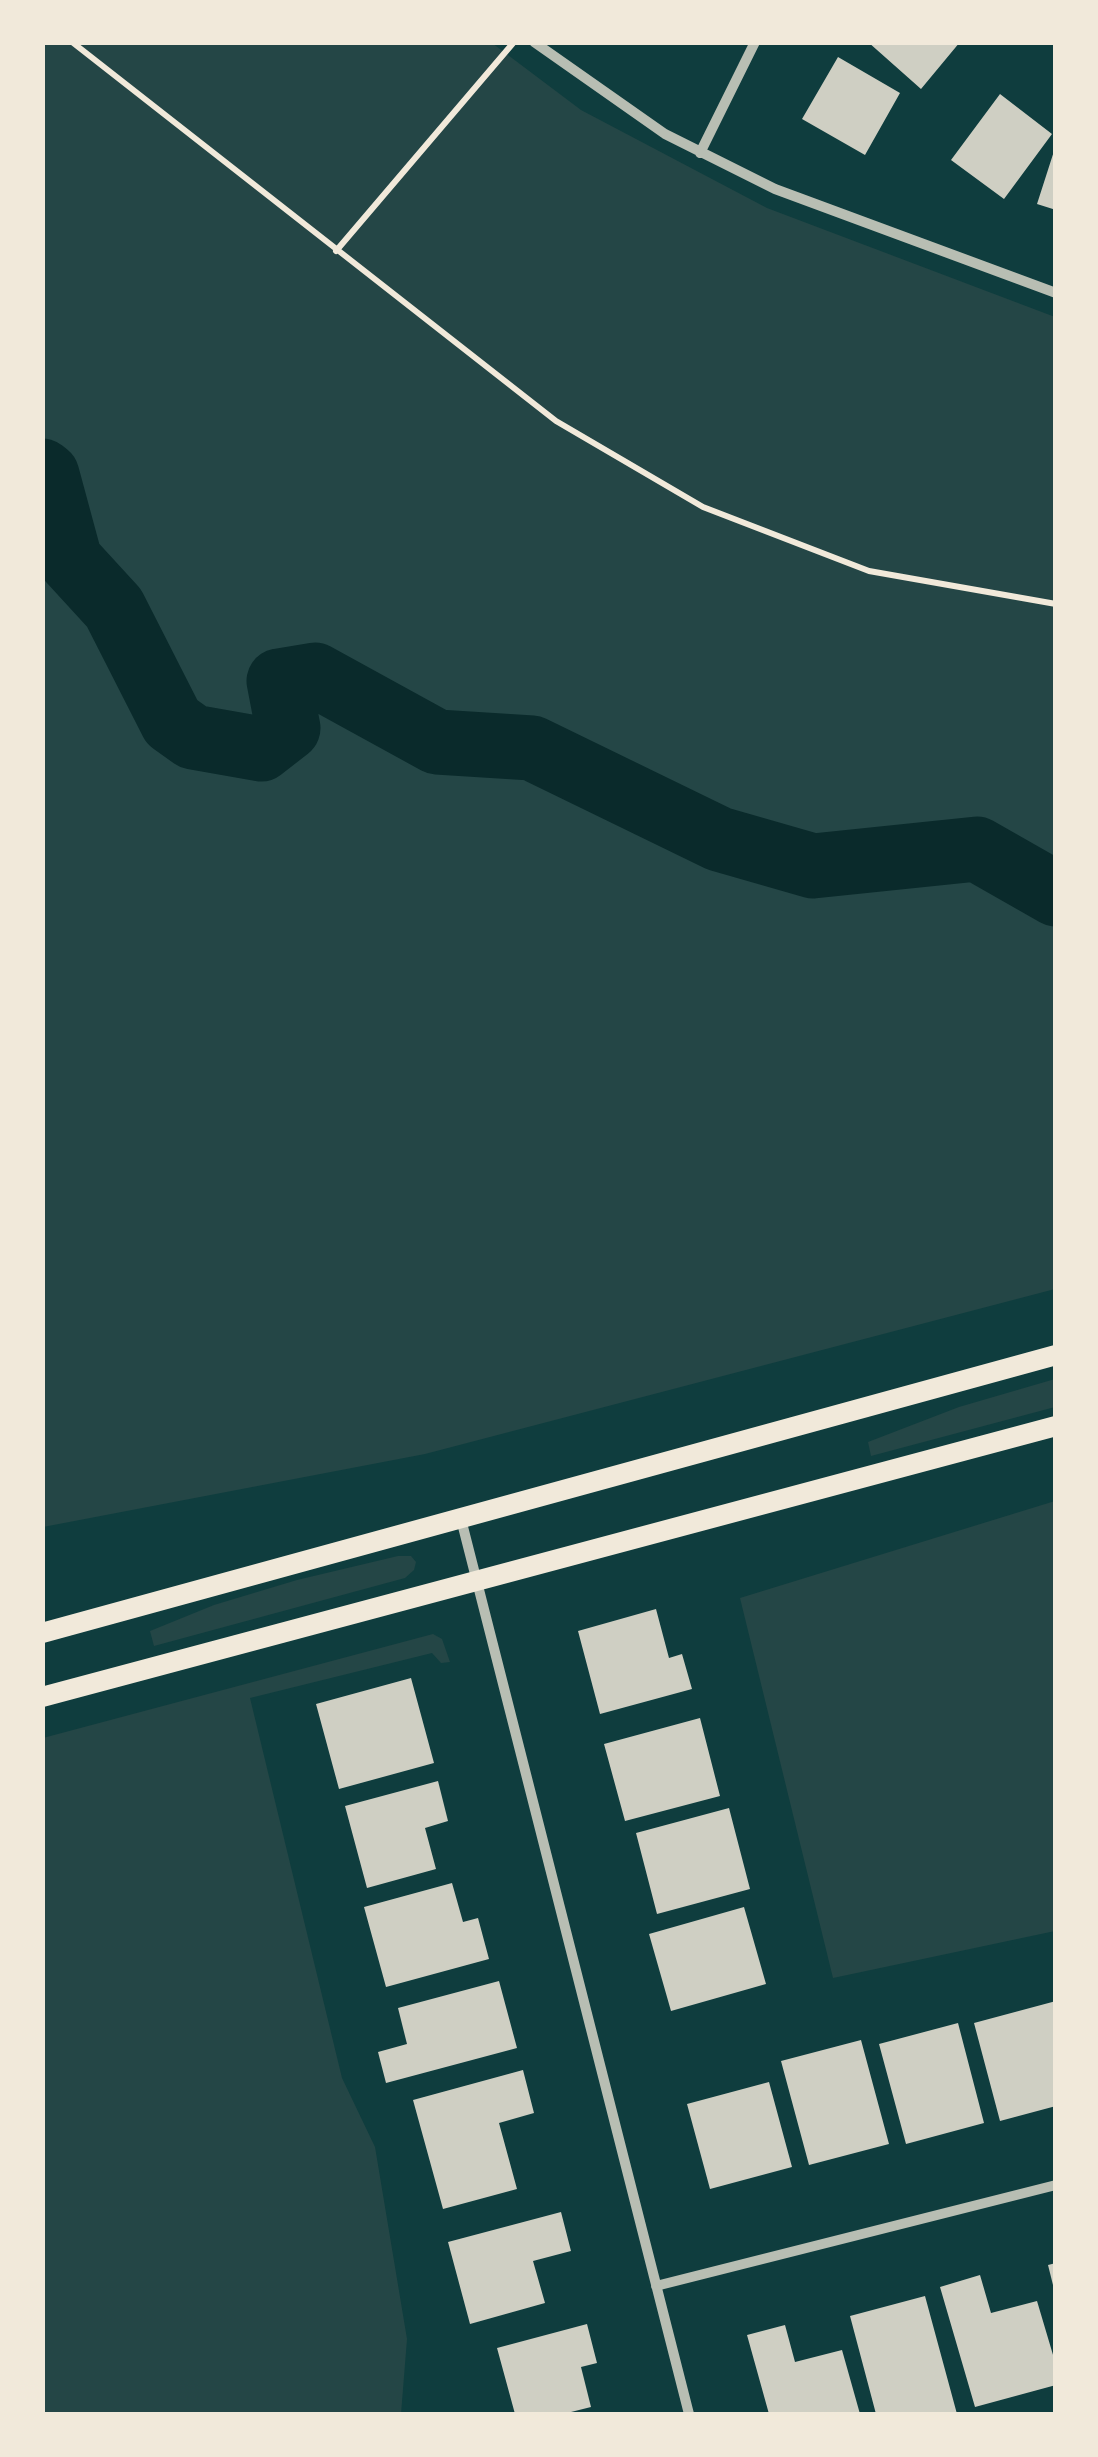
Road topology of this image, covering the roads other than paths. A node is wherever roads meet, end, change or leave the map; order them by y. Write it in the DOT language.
graph roads {
  1 [pos="534,42"];
  2 [pos="755,42"];
  3 [pos="700,153"];
  4 [pos="1056,293"];
  5 [pos="1056,1355"];
  6 [pos="1056,1426"];
  7 [pos="460,1518"];
  8 [pos="476,1582"];
  9 [pos="42,1632"];
  10 [pos="42,1697"];
  11 [pos="1056,2186"];
  12 [pos="656,2286"];
  13 [pos="689,2414"];
  1 -- 3 [label="street"];
  2 -- 3 [label="street"];
  3 -- 4 [label="street"];
  5 -- 7 [label="main road"];
  6 -- 8 [label="main road"];
  7 -- 8 [label="street"];
  7 -- 9 [label="main road"];
  8 -- 10 [label="main road"];
  8 -- 12 [label="street"];
  11 -- 12 [label="street"];
  12 -- 13 [label="street"];
}
